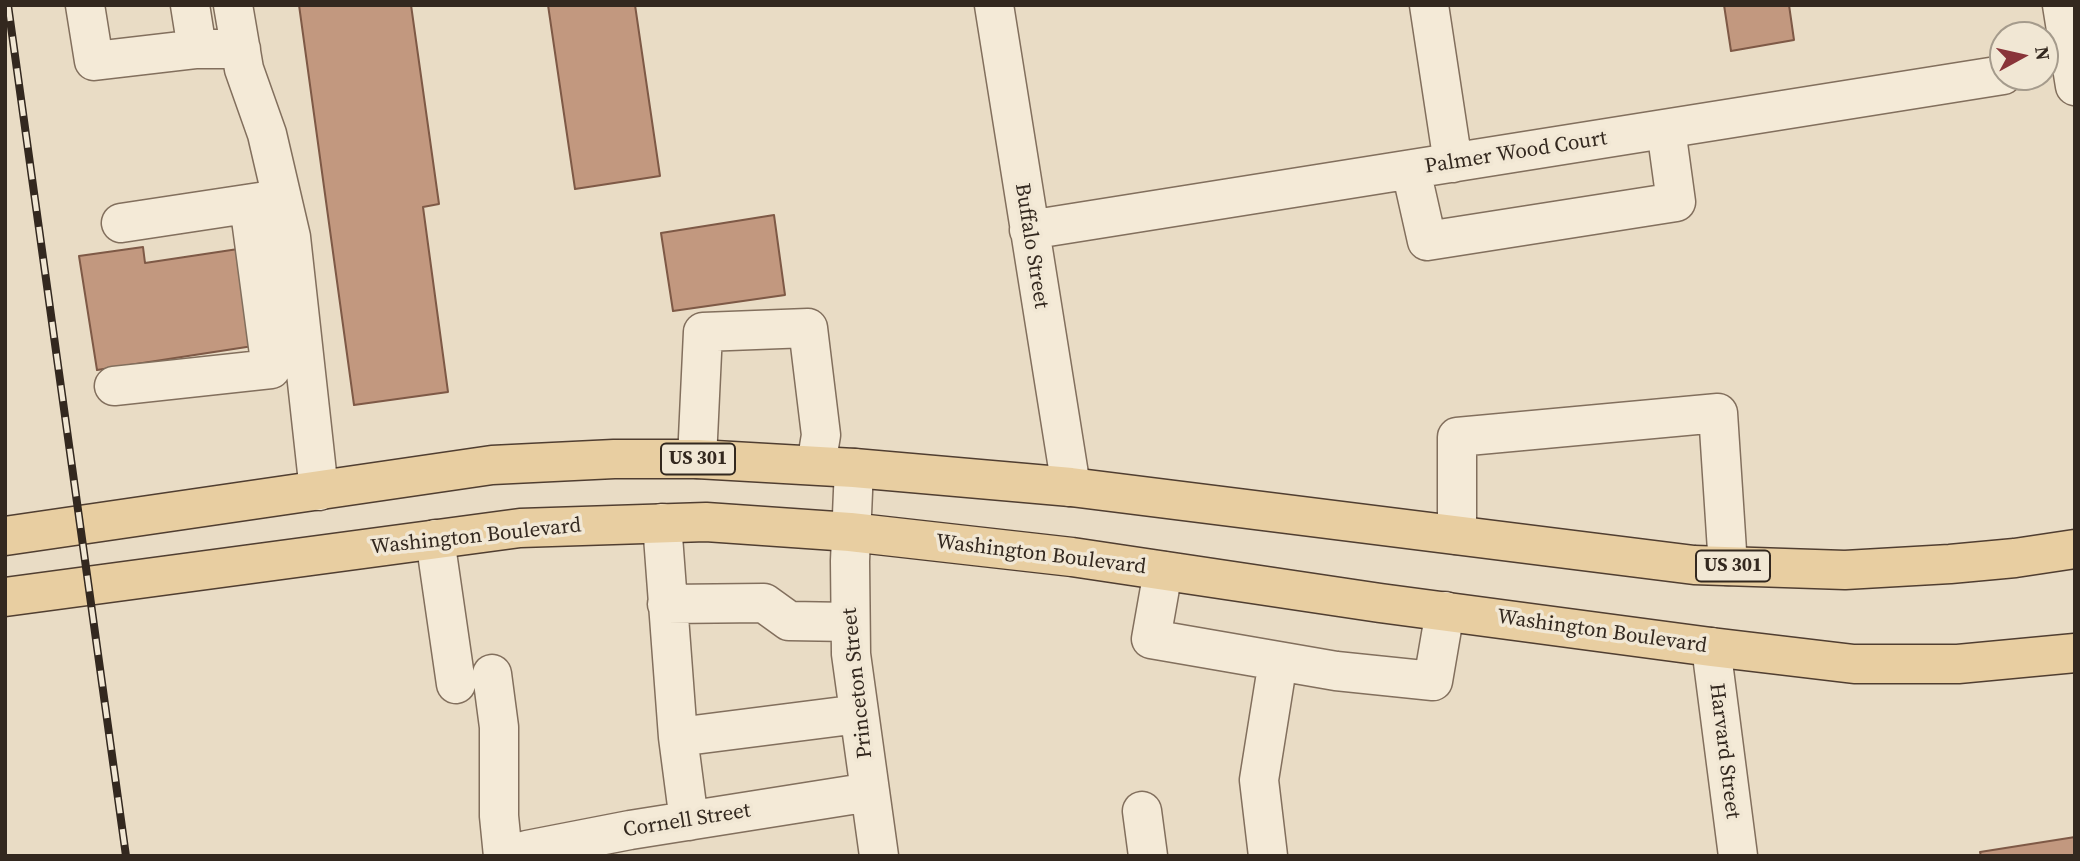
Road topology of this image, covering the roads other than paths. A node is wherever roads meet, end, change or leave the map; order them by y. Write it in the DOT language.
graph roads {
  1 [pos="85,5"];
  2 [pos="190,5"];
  3 [pos="233,5"];
  4 [pos="994,5"];
  5 [pos="1429,5"];
  6 [pos="2062,5"];
  7 [pos="197,49"];
  8 [pos="241,49"];
  9 [pos="2064,73"];
  10 [pos="1989,77"];
  11 [pos="1666,129"];
  12 [pos="1453,163"];
  13 [pos="1411,170"];
  14 [pos="266,201"];
  15 [pos="121,223"];
  16 [pos="1029,230"];
  17 [pos="287,366"];
  18 [pos="114,386"];
  19 [pos="697,459"];
  20 [pos="816,465"];
  21 [pos="854,468"];
  22 [pos="1070,487"];
  23 [pos="319,491"];
  24 [pos="662,523"];
  25 [pos="850,532"];
  26 [pos="1457,535"];
  27 [pos="5,536"];
  28 [pos="435,539"];
  29 [pos="2075,549"];
  30 [pos="1728,566"];
  31 [pos="1163,571"];
  32 [pos="5,597"];
  33 [pos="667,604"];
  34 [pos="1445,611"];
  35 [pos="850,622"];
  36 [pos="1711,647"];
  37 [pos="2075,653"];
  38 [pos="1278,661"];
  39 [pos="492,674"];
  40 [pos="456,684"];
  41 [pos="859,715"];
  42 [pos="678,737"];
  43 [pos="870,792"];
  44 [pos="1142,811"];
  45 [pos="689,821"];
  46 [pos="632,843"];
  47 [pos="516,854"];
  48 [pos="879,856"];
  49 [pos="1148,856"];
  50 [pos="1268,856"];
  51 [pos="1738,856"];
  1 -- 7 [label="street"];
  2 -- 7 [label="street"];
  3 -- 8 [label="street"];
  4 -- 16 [label="street, Buffalo Street"];
  5 -- 12 [label="street"];
  6 -- 9 [label="street"];
  7 -- 8 [label="street"];
  8 -- 14 [label="street"];
  10 -- 11 [label="street, Palmer Wood Court"];
  11 -- 12 [label="street, Palmer Wood Court"];
  11 -- 13 [label="street"];
  12 -- 13 [label="street, Palmer Wood Court"];
  13 -- 16 [label="street, Palmer Wood Court"];
  14 -- 15 [label="street"];
  14 -- 17 [label="street"];
  16 -- 22 [label="street, Buffalo Street"];
  17 -- 18 [label="street"];
  17 -- 23 [label="street"];
  19 -- 20 [label="main road, US 301"];
  19 -- 20 [label="street"];
  19 -- 23 [label="main road, US 301"];
  20 -- 21 [label="main road, US 301"];
  21 -- 22 [label="main road, US 301"];
  21 -- 25 [label="street, Princeton Street"];
  22 -- 26 [label="main road, US 301"];
  23 -- 27 [label="main road, US 301"];
  24 -- 25 [label="main road, Washington Boulevard"];
  24 -- 28 [label="main road, Washington Boulevard"];
  24 -- 33 [label="street"];
  25 -- 31 [label="main road, Washington Boulevard"];
  25 -- 35 [label="street, Princeton Street"];
  26 -- 30 [label="main road, US 301"];
  26 -- 30 [label="street"];
  28 -- 32 [label="main road, Washington Boulevard"];
  28 -- 40 [label="street"];
  29 -- 30 [label="main road, US 301"];
  31 -- 34 [label="main road, Washington Boulevard"];
  31 -- 38 [label="street"];
  33 -- 35 [label="street"];
  33 -- 42 [label="street"];
  34 -- 36 [label="main road, Washington Boulevard"];
  34 -- 38 [label="street"];
  35 -- 41 [label="street, Princeton Street"];
  36 -- 37 [label="main road, Washington Boulevard"];
  36 -- 51 [label="street, Harvard Street"];
  38 -- 50 [label="street"];
  39 -- 47 [label="street"];
  41 -- 42 [label="street"];
  41 -- 43 [label="street, Princeton Street"];
  42 -- 45 [label="street"];
  43 -- 45 [label="street, Cornell Street"];
  43 -- 48 [label="street, Princeton Street"];
  44 -- 49 [label="street"];
  45 -- 46 [label="street, Cornell Street"];
  46 -- 47 [label="street, Cornell Street"];
}
